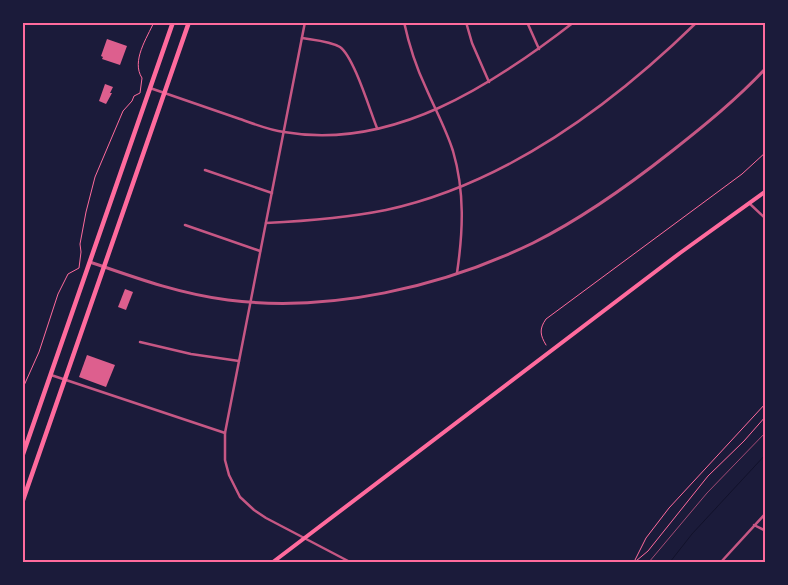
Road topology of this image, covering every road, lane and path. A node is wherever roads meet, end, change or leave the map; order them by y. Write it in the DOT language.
graph roads {
  1 [pos="154,22"];
  2 [pos="173,22"];
  3 [pos="189,22"];
  4 [pos="305,22"];
  5 [pos="404,22"];
  6 [pos="466,22"];
  7 [pos="526,22"];
  8 [pos="574,22"];
  9 [pos="697,22"];
  10 [pos="302,38"];
  11 [pos="539,49"];
  12 [pos="766,68"];
  13 [pos="489,82"];
  14 [pos="150,88"];
  15 [pos="165,93"];
  16 [pos="436,109"];
  17 [pos="377,129"];
  18 [pos="284,132"];
  19 [pos="766,152"];
  20 [pos="206,170"];
  21 [pos="460,186"];
  22 [pos="766,191"];
  23 [pos="272,193"];
  24 [pos="749,203"];
  25 [pos="766,219"];
  26 [pos="266,223"];
  27 [pos="185,225"];
  28 [pos="260,251"];
  29 [pos="90,262"];
  30 [pos="104,267"];
  31 [pos="457,273"];
  32 [pos="250,302"];
  33 [pos="140,342"];
  34 [pos="546,345"];
  35 [pos="239,361"];
  36 [pos="51,376"];
  37 [pos="65,380"];
  38 [pos="22,390"];
  39 [pos="766,403"];
  40 [pos="766,416"];
  41 [pos="225,433"];
  42 [pos="22,457"];
  43 [pos="22,503"];
  44 [pos="766,513"];
  45 [pos="754,525"];
  46 [pos="766,531"];
  47 [pos="305,539"];
  48 [pos="273,562"];
  49 [pos="350,562"];
  50 [pos="634,562"];
  51 [pos="721,562"];
  1 -- 38 [label="path"];
  2 -- 14 [label="main road"];
  3 -- 15 [label="main road"];
  4 -- 10 [label="street"];
  5 -- 16 [label="street"];
  6 -- 13 [label="street"];
  7 -- 11 [label="street"];
  8 -- 11 [label="street"];
  9 -- 21 [label="street"];
  10 -- 17 [label="street"];
  10 -- 18 [label="street"];
  11 -- 13 [label="street"];
  12 -- 31 [label="street"];
  13 -- 16 [label="street"];
  14 -- 15 [label="street"];
  14 -- 29 [label="main road"];
  15 -- 18 [label="street"];
  15 -- 30 [label="main road"];
  16 -- 17 [label="street"];
  16 -- 21 [label="street"];
  17 -- 18 [label="street"];
  18 -- 23 [label="street"];
  19 -- 34 [label="path"];
  20 -- 23 [label="street"];
  21 -- 26 [label="street"];
  21 -- 31 [label="street"];
  22 -- 24 [label="main road"];
  23 -- 26 [label="street"];
  24 -- 25 [label="street"];
  24 -- 47 [label="main road"];
  26 -- 28 [label="street"];
  27 -- 28 [label="street"];
  28 -- 32 [label="street"];
  29 -- 30 [label="street"];
  29 -- 36 [label="main road"];
  30 -- 32 [label="street"];
  30 -- 37 [label="main road"];
  31 -- 32 [label="street"];
  32 -- 35 [label="street"];
  33 -- 35 [label="street"];
  35 -- 41 [label="street"];
  36 -- 37 [label="street"];
  36 -- 42 [label="main road"];
  37 -- 41 [label="street"];
  37 -- 43 [label="main road"];
  39 -- 50 [label="path"];
  40 -- 50 [label="path"];
  41 -- 47 [label="street"];
  44 -- 45 [label="street"];
  45 -- 46 [label="street"];
  45 -- 51 [label="street"];
  47 -- 48 [label="main road"];
  47 -- 49 [label="street"];
}
